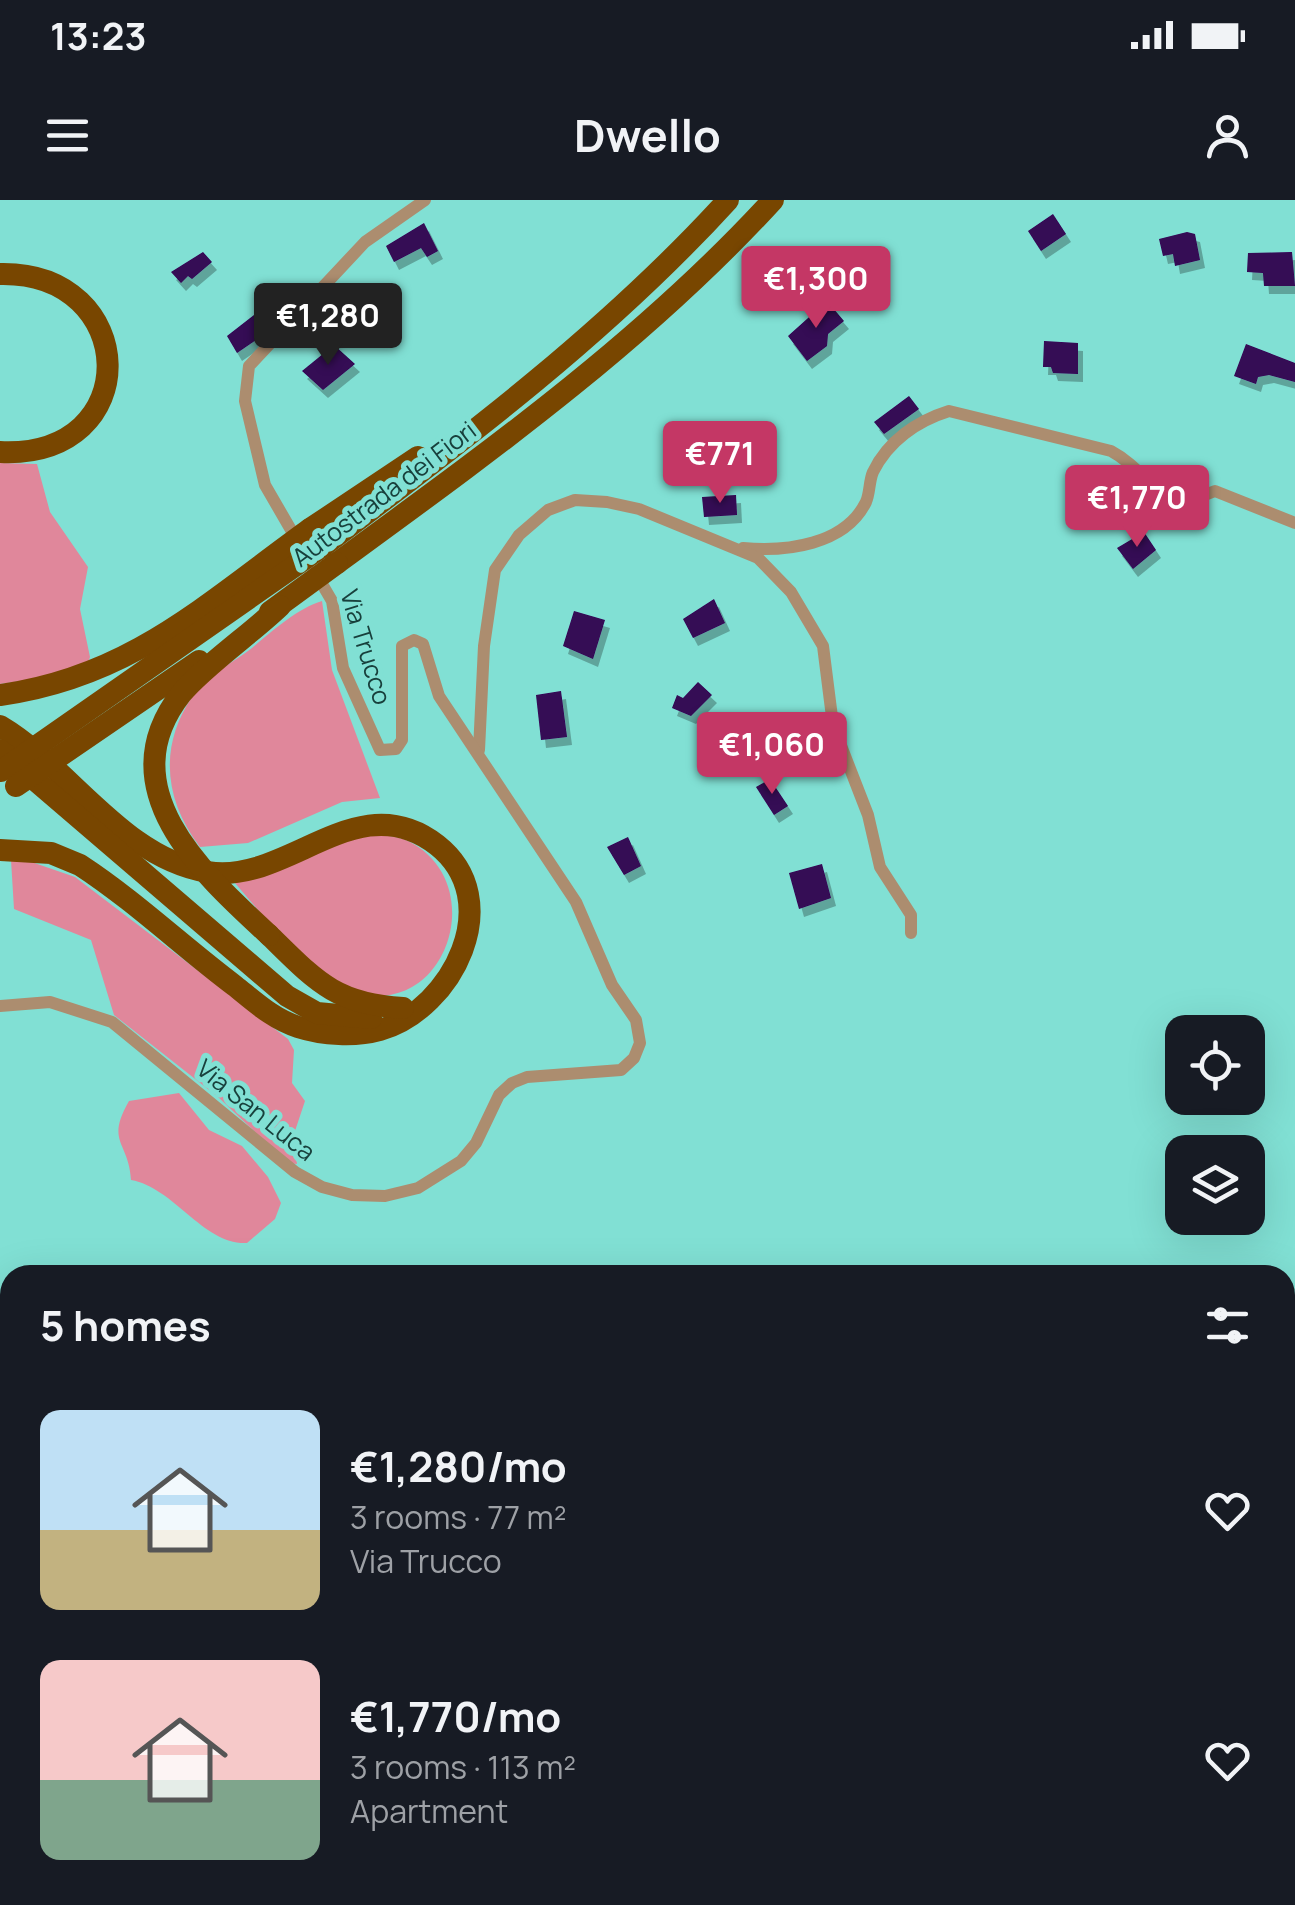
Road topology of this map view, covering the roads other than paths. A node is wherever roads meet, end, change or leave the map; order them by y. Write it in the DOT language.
graph roads {
  1 [pos="425,200"];
  2 [pos="728,200"];
  3 [pos="772,200"];
  4 [pos="0,274"];
  5 [pos="0,452"];
  6 [pos="1295,523"];
  7 [pos="323,546"];
  8 [pos="729,547"];
  9 [pos="280,606"];
  10 [pos="0,695"];
  11 [pos="0,726"];
  12 [pos="0,750"];
  13 [pos="478,752"];
  14 [pos="4,782"];
  15 [pos="0,850"];
  16 [pos="911,933"];
  17 [pos="432,998"];
  18 [pos="0,1006"];
  19 [pos="403,1008"];
  1 -- 13 [label="street, Via Trucco"];
  2 -- 7 [label="highway, Autostrada dei Fiori"];
  3 -- 7 [label="highway, Autostrada dei Fiori"];
  4 -- 5 [label="highway"];
  6 -- 8 [label="street"];
  7 -- 9 [label="highway, Autostrada dei Fiori, bridge"];
  7 -- 10 [label="highway, bridge"];
  7 -- 14 [label="highway, Autostrada dei Fiori, bridge"];
  8 -- 13 [label="street"];
  8 -- 16 [label="street"];
  9 -- 14 [label="highway, Autostrada dei Fiori, bridge"];
  9 -- 19 [label="highway, bridge"];
  11 -- 17 [label="highway"];
  12 -- 19 [label="highway"];
  13 -- 18 [label="street, Via San Luca"];
  15 -- 17 [label="highway"];
  17 -- 19 [label="highway"];
}
